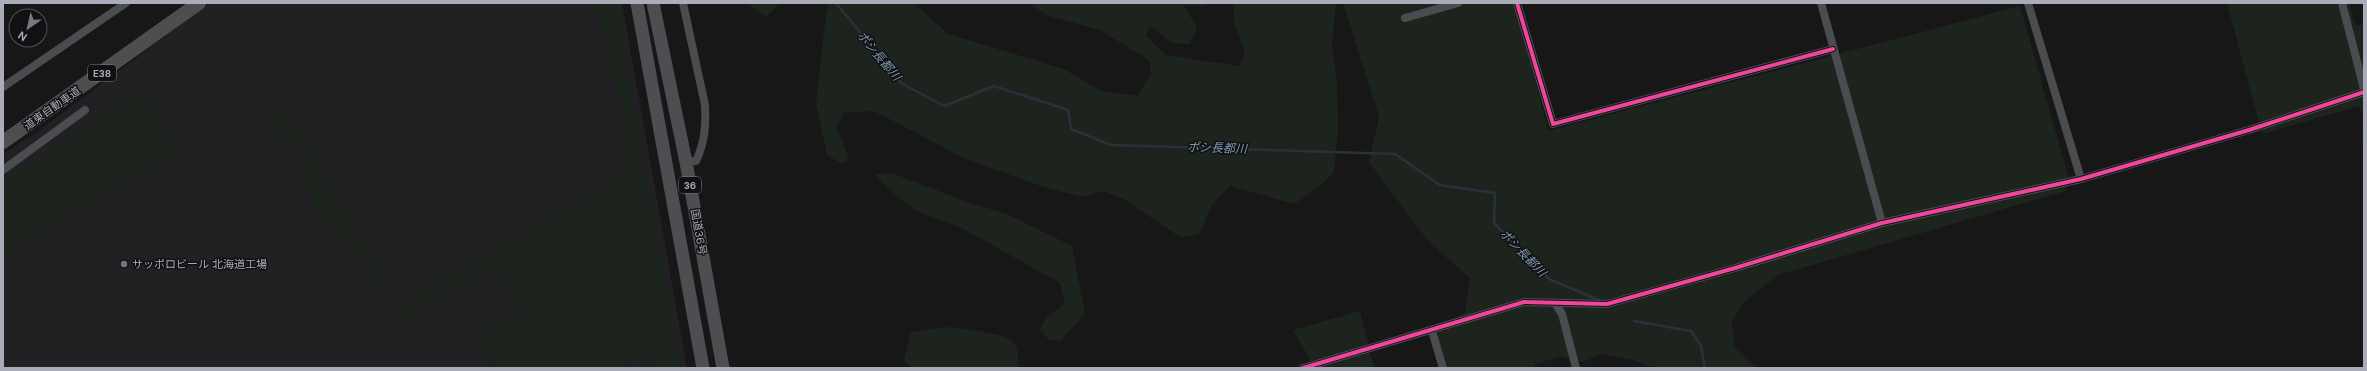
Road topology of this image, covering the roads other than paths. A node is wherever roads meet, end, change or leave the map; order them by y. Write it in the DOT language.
graph roads {
  1 [pos="126,3"];
  2 [pos="199,3"];
  3 [pos="637,3"];
  4 [pos="653,3"];
  5 [pos="683,3"];
  6 [pos="1458,3"];
  7 [pos="1517,3"];
  8 [pos="1821,3"];
  9 [pos="2028,3"];
  10 [pos="2342,3"];
  11 [pos="1405,18"];
  12 [pos="1833,49"];
  13 [pos="3,87"];
  14 [pos="2364,89"];
  15 [pos="2364,92"];
  16 [pos="85,110"];
  17 [pos="3,142"];
  18 [pos="686,162"];
  19 [pos="3,170"];
  20 [pos="2081,179"];
  21 [pos="1882,223"];
  22 [pos="1555,303"];
  23 [pos="1432,331"];
  24 [pos="703,368"];
  25 [pos="723,368"];
  26 [pos="1303,368"];
  27 [pos="1443,368"];
  28 [pos="1576,368"];
  1 -- 13 [label="street"];
  2 -- 17 [label="highway, 道東自動車道 / E38"];
  3 -- 24 [label="highway, 国道36号 / 36"];
  4 -- 18 [label="highway, 国道36号 / 36"];
  5 -- 18 [label="street"];
  6 -- 11 [label="street"];
  7 -- 12 [label="street"];
  8 -- 12 [label="street"];
  9 -- 20 [label="street"];
  10 -- 14 [label="street"];
  12 -- 21 [label="street"];
  15 -- 20 [label="street"];
  16 -- 19 [label="street"];
  18 -- 25 [label="highway, 国道36号 / 36"];
  20 -- 21 [label="street"];
  21 -- 22 [label="street"];
  22 -- 23 [label="street"];
  22 -- 28 [label="street"];
  23 -- 26 [label="street"];
  23 -- 27 [label="street"];
}
